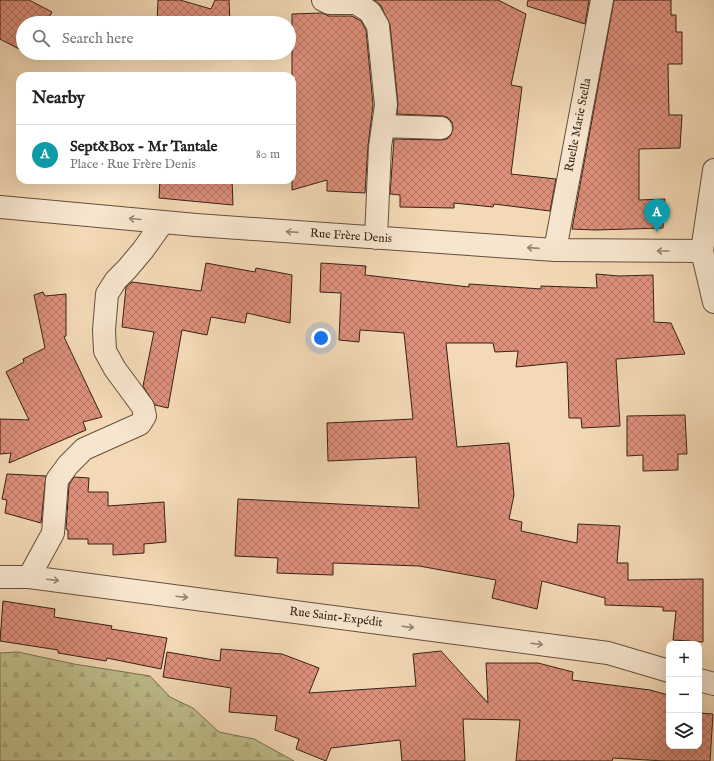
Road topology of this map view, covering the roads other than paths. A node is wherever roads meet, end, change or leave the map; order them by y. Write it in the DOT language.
graph roads {
  1 [pos="323,0"];
  2 [pos="602,0"];
  3 [pos="383,126"];
  4 [pos="441,128"];
  5 [pos="714,170"];
  6 [pos="0,207"];
  7 [pos="163,222"];
  8 [pos="376,238"];
  9 [pos="554,250"];
  10 [pos="702,251"];
  11 [pos="714,302"];
  12 [pos="0,577"];
  13 [pos="29,577"];
  14 [pos="666,670"];
  15 [pos="702,681"];
  16 [pos="714,684"];
  1 -- 3 [label="street"];
  2 -- 9 [label="street, Ruelle Marie Stella"];
  3 -- 4 [label="street"];
  3 -- 8 [label="street"];
  5 -- 10 [label="street"];
  7 -- 6 [label="street, Rue Frère Denis, one-way"];
  8 -- 7 [label="street, Rue Frère Denis, one-way"];
  7 -- 13 [label="street"];
  9 -- 8 [label="street, Rue Frère Denis, one-way"];
  10 -- 9 [label="street, Rue Frère Denis, one-way"];
  10 -- 11 [label="street"];
  12 -- 13 [label="street, Rue Saint-Expédit"];
  13 -- 14 [label="street, Rue Saint-Expédit, one-way"];
  15 -- 16 [label="street"];
}
